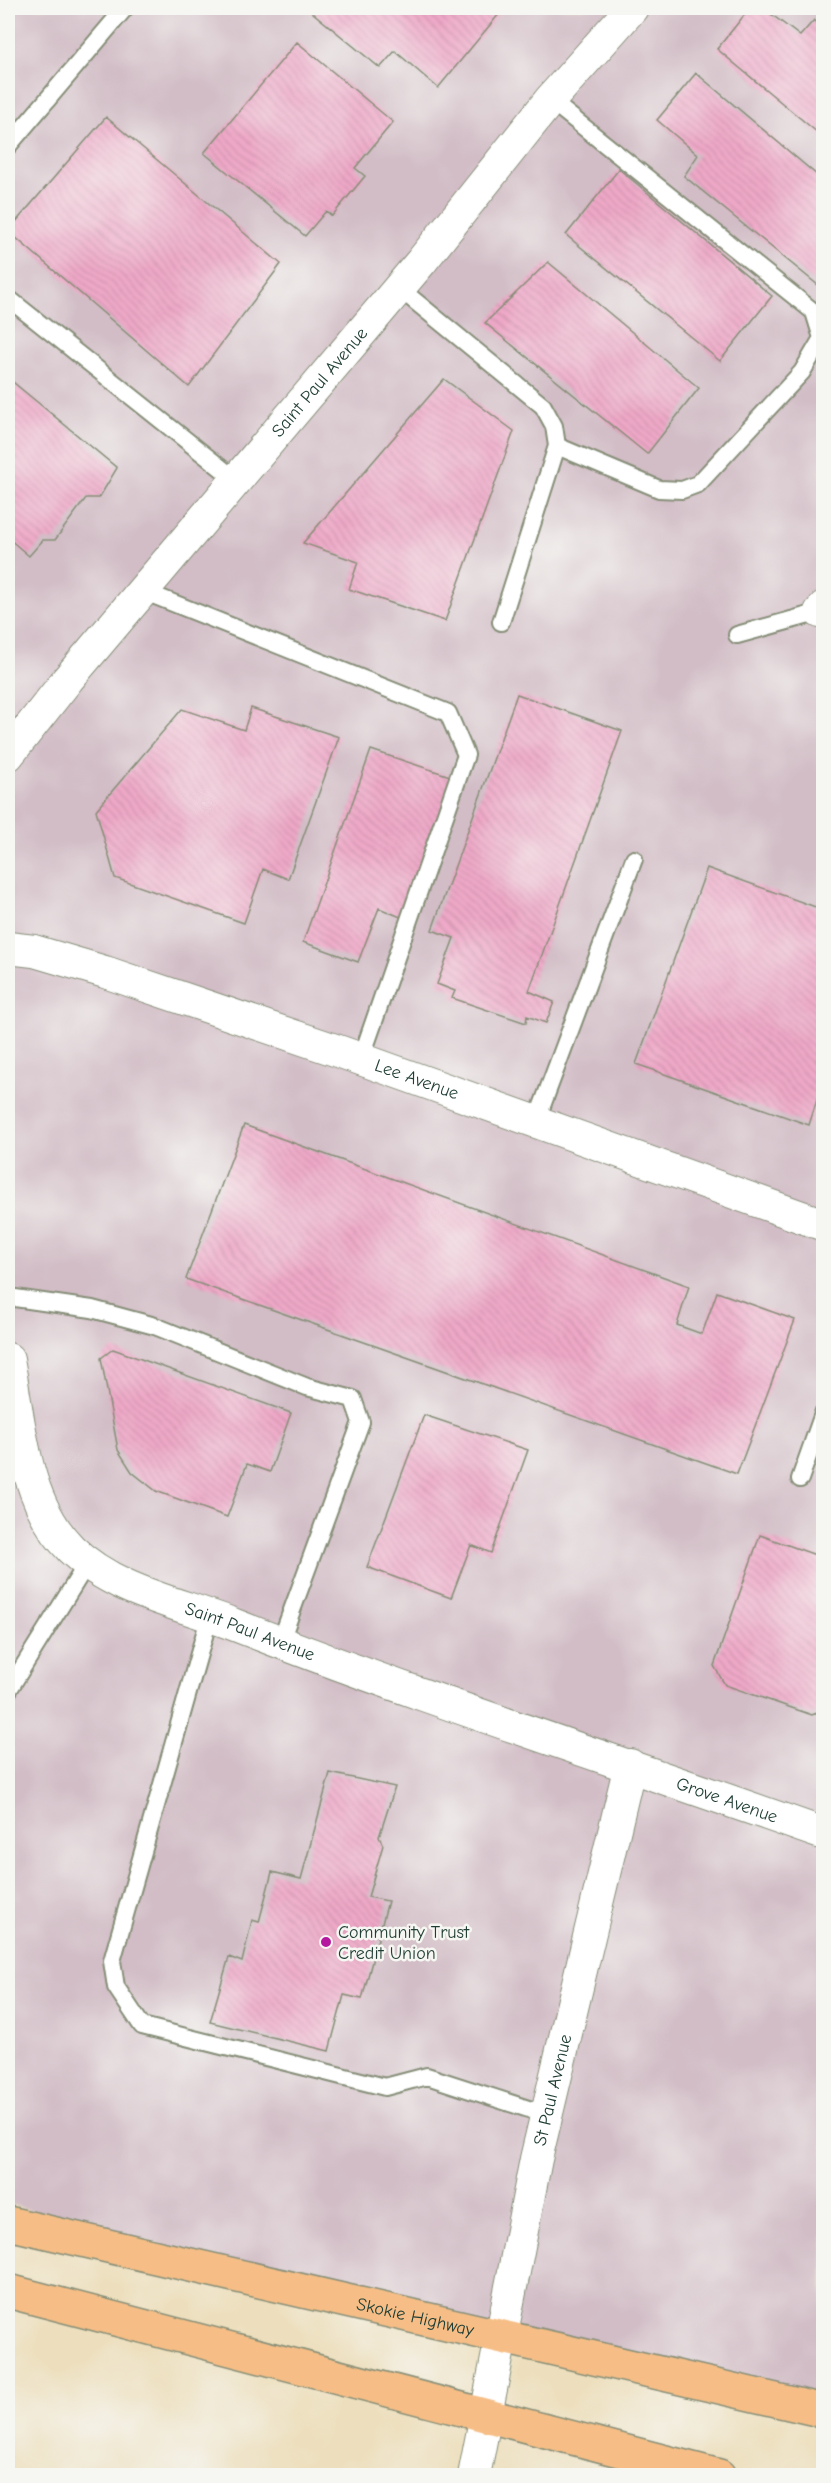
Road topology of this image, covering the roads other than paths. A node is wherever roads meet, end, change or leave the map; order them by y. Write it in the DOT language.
graph roads {
  1 [pos="125,8"];
  2 [pos="632,8"];
  3 [pos="550,100"];
  4 [pos="8,146"];
  5 [pos="399,288"];
  6 [pos="8,298"];
  7 [pos="823,338"];
  8 [pos="557,446"];
  9 [pos="236,480"];
  10 [pos="143,591"];
  11 [pos="822,613"];
  12 [pos="501,622"];
  13 [pos="737,635"];
  14 [pos="8,755"];
  15 [pos="634,858"];
  16 [pos="8,948"];
  17 [pos="361,1059"];
  18 [pos="536,1122"];
  19 [pos="824,1225"];
  20 [pos="8,1297"];
  21 [pos="8,1359"];
  22 [pos="824,1411"];
  23 [pos="15,1443"];
  24 [pos="800,1479"];
  25 [pos="88,1562"];
  26 [pos="210,1615"];
  27 [pos="280,1643"];
  28 [pos="8,1691"];
  29 [pos="630,1765"];
  30 [pos="824,1834"];
  31 [pos="547,2115"];
  32 [pos="8,2223"];
  33 [pos="8,2291"];
  34 [pos="501,2338"];
  35 [pos="824,2411"];
  36 [pos="486,2415"];
  37 [pos="474,2475"];
  38 [pos="719,2475"];
  1 -- 4 [label="lane"];
  2 -- 3 [label="street, Saint Paul Avenue"];
  3 -- 5 [label="street, Saint Paul Avenue"];
  3 -- 7 [label="lane"];
  5 -- 8 [label="lane"];
  5 -- 9 [label="street, Saint Paul Avenue"];
  6 -- 9 [label="lane"];
  7 -- 8 [label="lane"];
  8 -- 12 [label="lane"];
  9 -- 10 [label="street, Saint Paul Avenue"];
  10 -- 14 [label="street, Saint Paul Avenue"];
  10 -- 17 [label="lane"];
  11 -- 13 [label="lane"];
  15 -- 18 [label="lane"];
  16 -- 17 [label="street, Lee Avenue"];
  17 -- 18 [label="street, Lee Avenue"];
  18 -- 19 [label="street, Lee Avenue"];
  20 -- 27 [label="lane"];
  21 -- 23 [label="street, Saint Paul Avenue"];
  22 -- 24 [label="lane"];
  23 -- 25 [label="street, Saint Paul Avenue"];
  25 -- 26 [label="street, Saint Paul Avenue"];
  25 -- 28 [label="lane"];
  26 -- 27 [label="street, Saint Paul Avenue"];
  26 -- 31 [label="lane"];
  27 -- 29 [label="street, Saint Paul Avenue"];
  29 -- 30 [label="street, Grove Avenue"];
  29 -- 31 [label="street, St Paul Avenue"];
  31 -- 34 [label="street, St Paul Avenue"];
  32 -- 34 [label="highway, Skokie Highway"];
  33 -- 36 [label="highway"];
  34 -- 35 [label="highway, Skokie Highway"];
  34 -- 36 [label="street, St Paul Avenue"];
  36 -- 37 [label="street, St Paul Avenue"];
  36 -- 38 [label="highway"];
}
